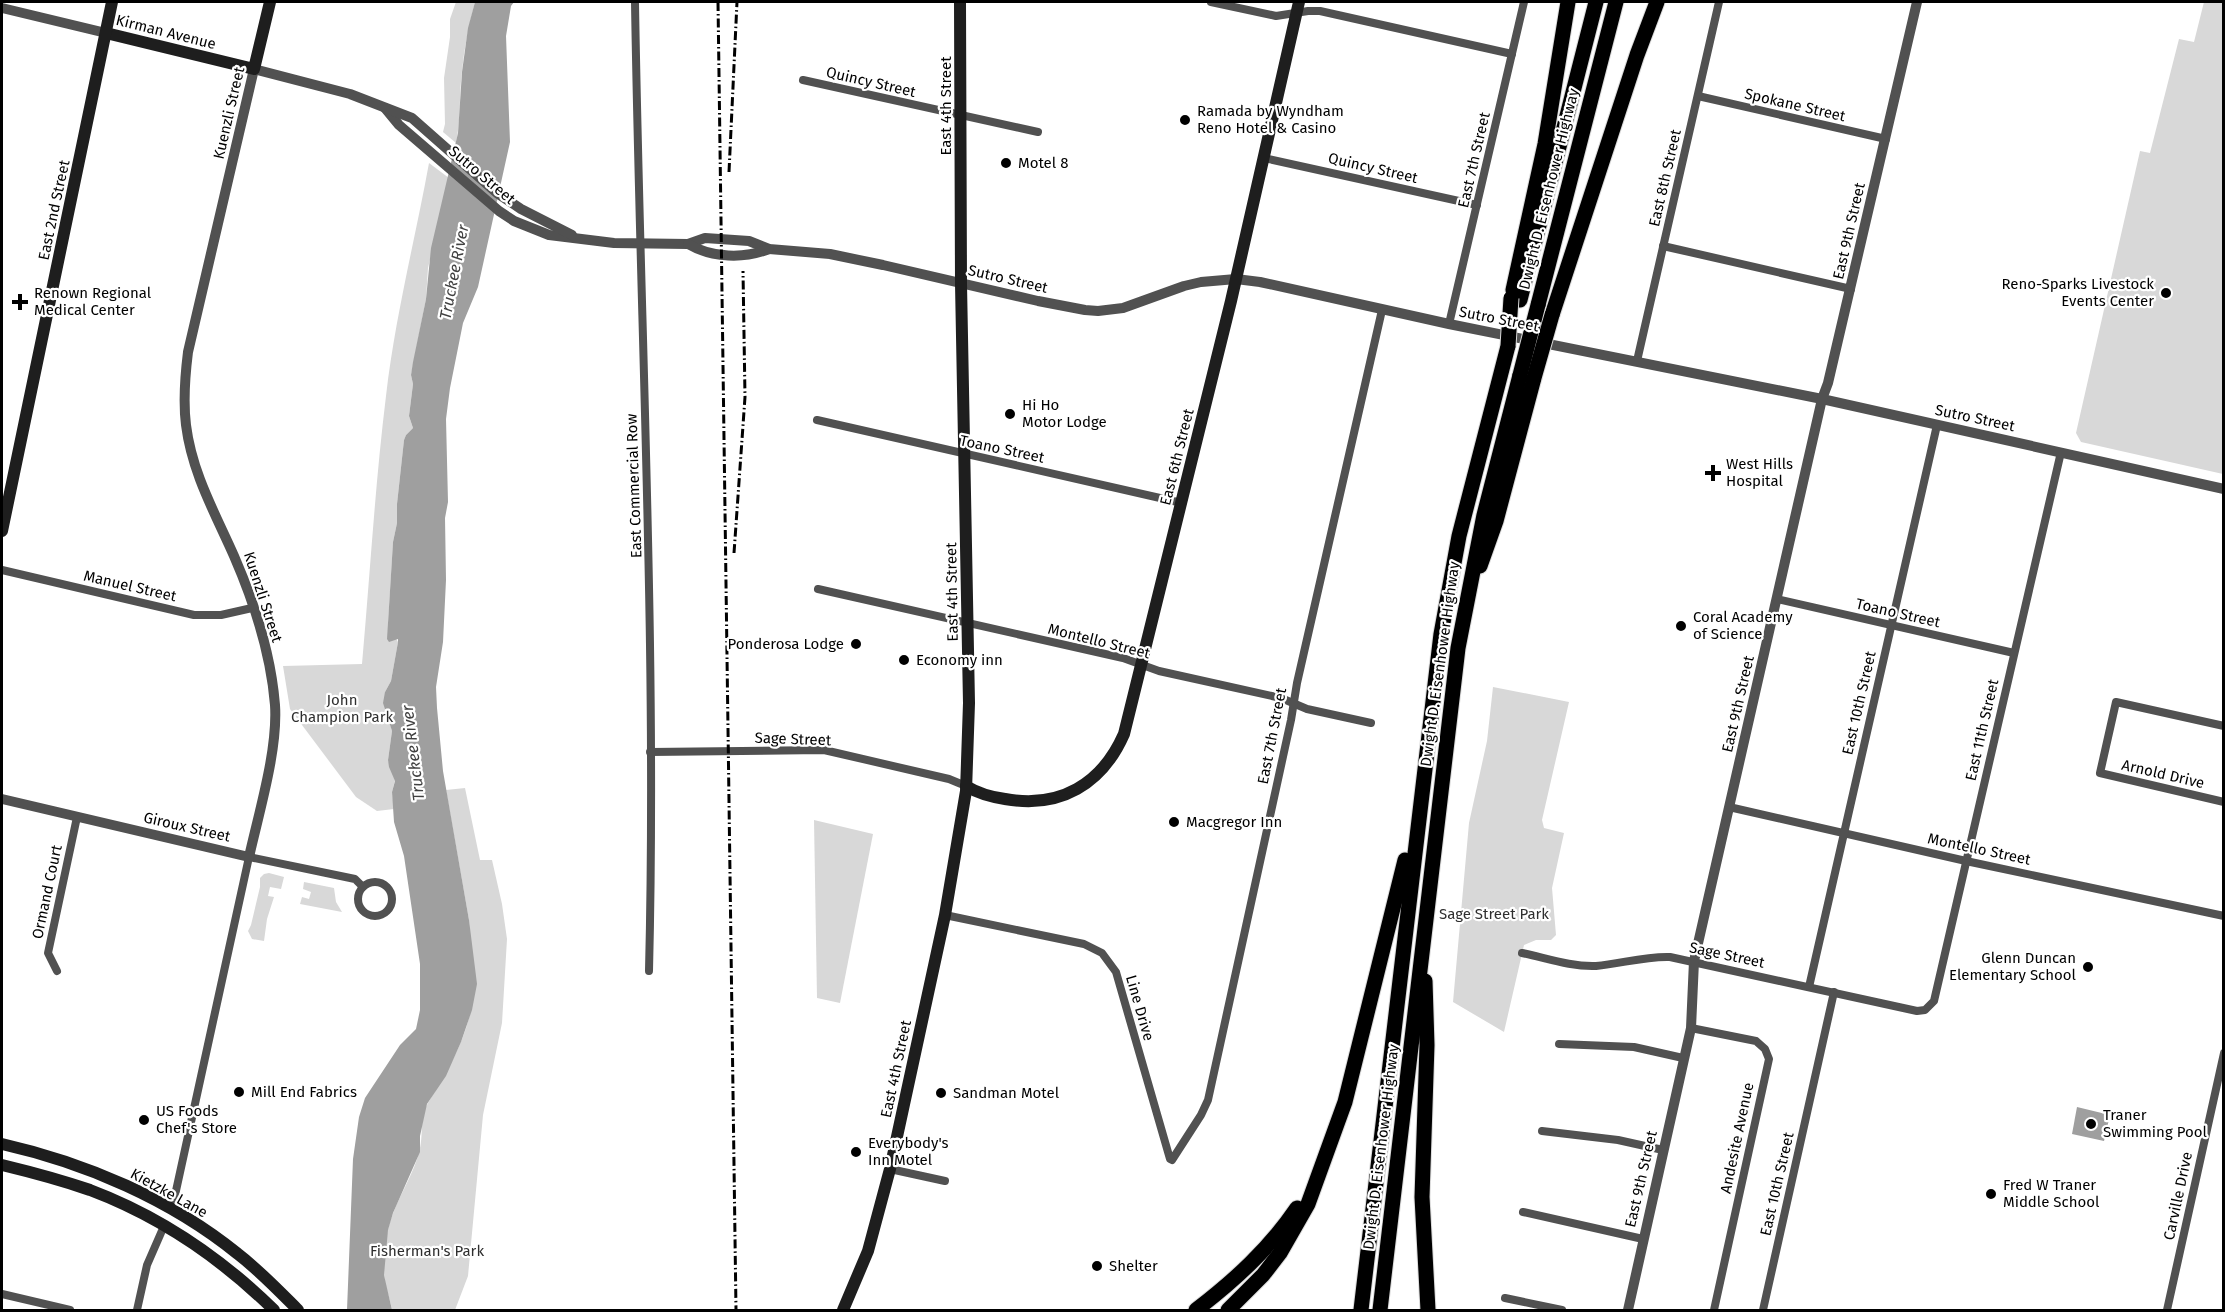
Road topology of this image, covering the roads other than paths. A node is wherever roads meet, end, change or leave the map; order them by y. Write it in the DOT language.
graph roads {
  1 [pos="112,2"];
  2 [pos="270,2"];
  3 [pos="635,2"];
  4 [pos="960,2"];
  5 [pos="1211,2"];
  6 [pos="1524,2"];
  7 [pos="1568,2"];
  8 [pos="1596,2"];
  9 [pos="1616,2"];
  10 [pos="1657,2"];
  11 [pos="1719,2"];
  12 [pos="1917,2"];
  13 [pos="2,8"];
  14 [pos="1298,8"];
  15 [pos="106,33"];
  16 [pos="1512,54"];
  17 [pos="254,69"];
  18 [pos="804,80"];
  19 [pos="1698,96"];
  20 [pos="961,116"];
  21 [pos="1038,132"];
  22 [pos="1886,139"];
  23 [pos="1264,158"];
  24 [pos="1477,205"];
  25 [pos="639,244"];
  26 [pos="688,244"];
  27 [pos="1663,246"];
  28 [pos="770,249"];
  29 [pos="1236,279"];
  30 [pos="961,284"];
  31 [pos="1851,289"];
  32 [pos="1515,299"];
  33 [pos="1382,309"];
  34 [pos="1449,324"];
  35 [pos="1637,361"];
  36 [pos="1527,376"];
  37 [pos="1822,399"];
  38 [pos="817,420"];
  39 [pos="1937,425"];
  40 [pos="2061,453"];
  41 [pos="965,455"];
  42 [pos="2223,489"];
  43 [pos="1182,503"];
  44 [pos="2,531"];
  45 [pos="2,570"];
  46 [pos="818,589"];
  47 [pos="1777,599"];
  48 [pos="252,608"];
  49 [pos="967,624"];
  50 [pos="1891,625"];
  51 [pos="2013,653"];
  52 [pos="1141,665"];
  53 [pos="1294,703"];
  54 [pos="1371,723"];
  55 [pos="2223,726"];
  56 [pos="650,752"];
  57 [pos="966,786"];
  58 [pos="2,799"];
  59 [pos="1420,800"];
  60 [pos="2223,802"];
  61 [pos="1730,807"];
  62 [pos="77,817"];
  63 [pos="1844,833"];
  64 [pos="249,857"];
  65 [pos="1966,861"];
  66 [pos="363,887"];
  67 [pos="945,915"];
  68 [pos="2223,916"];
  69 [pos="1422,949"];
  70 [pos="1522,952"];
  71 [pos="1694,961"];
  72 [pos="649,970"];
  73 [pos="57,971"];
  74 [pos="1809,987"];
  75 [pos="1834,992"];
  76 [pos="1925,1010"];
  77 [pos="1691,1028"];
  78 [pos="1559,1044"];
  79 [pos="2223,1053"];
  80 [pos="1683,1059"];
  81 [pos="1542,1131"];
  82 [pos="2,1144"];
  83 [pos="1663,1150"];
  84 [pos="1172,1160"];
  85 [pos="2,1165"];
  86 [pos="890,1168"];
  87 [pos="1318,1172"];
  88 [pos="945,1180"];
  89 [pos="125,1206"];
  90 [pos="172,1209"];
  91 [pos="1523,1212"];
  92 [pos="164,1226"];
  93 [pos="219,1239"];
  94 [pos="1643,1239"];
  95 [pos="2,1294"];
  96 [pos="1505,1298"];
  97 [pos="70,1311"];
  98 [pos="137,1311"];
  99 [pos="274,1311"];
  100 [pos="298,1311"];
  101 [pos="843,1311"];
  102 [pos="1196,1311"];
  103 [pos="1228,1311"];
  104 [pos="1361,1311"];
  105 [pos="1380,1311"];
  106 [pos="1428,1311"];
  107 [pos="1562,1311"];
  108 [pos="1628,1311"];
  109 [pos="1714,1311"];
  110 [pos="1763,1311"];
  111 [pos="2167,1311"];
  1 -- 15 [label="main road, East 2nd Street"];
  2 -- 17 [label="main road, Kuenzli Street"];
  3 -- 25 [label="street, East Commercial Row"];
  4 -- 20 [label="main road, East 4th Street"];
  5 -- 14 [label="street"];
  6 -- 16 [label="street, East 7th Street"];
  7 -- 32 [label="highway"];
  8 -- 32 [label="highway, Dwight D. Eisenhower Highway"];
  9 -- 36 [label="highway, Dwight D. Eisenhower Highway, bridge"];
  10 -- 36 [label="highway, bridge"];
  11 -- 19 [label="street, East 8th Street"];
  12 -- 22 [label="street, East 9th Street"];
  13 -- 15 [label="street, Kirman Avenue"];
  14 -- 16 [label="street"];
  14 -- 23 [label="main road, East 6th Street"];
  15 -- 17 [label="main road, Kirman Avenue"];
  15 -- 44 [label="main road, East 2nd Street"];
  16 -- 24 [label="street, East 7th Street"];
  17 -- 25 [label="street, Sutro Street"];
  17 -- 48 [label="street, Kuenzli Street"];
  18 -- 20 [label="street, Quincy Street"];
  19 -- 22 [label="street, Spokane Street"];
  19 -- 27 [label="street, East 8th Street"];
  20 -- 21 [label="street, Quincy Street"];
  20 -- 30 [label="main road, East 4th Street"];
  22 -- 31 [label="street, East 9th Street"];
  23 -- 24 [label="street, Quincy Street"];
  23 -- 29 [label="main road, East 6th Street"];
  24 -- 34 [label="street, East 7th Street"];
  25 -- 26 [label="street, Sutro Street"];
  25 -- 56 [label="street, East Commercial Row"];
  26 -- 28 [label="street, Sutro Street"];
  26 -- 28 [label="street, Sutro Street"];
  27 -- 31 [label="street"];
  27 -- 35 [label="street, East 8th Street"];
  28 -- 30 [label="street, Sutro Street"];
  29 -- 30 [label="street, Sutro Street"];
  29 -- 33 [label="street, Sutro Street"];
  29 -- 43 [label="main road, East 6th Street"];
  30 -- 41 [label="main road, East 4th Street"];
  31 -- 37 [label="street, East 9th Street"];
  32 -- 59 [label="highway, Dwight D. Eisenhower Highway, bridge"];
  33 -- 34 [label="street, Sutro Street"];
  33 -- 53 [label="street, East 7th Street"];
  34 -- 35 [label="street, Sutro Street"];
  35 -- 37 [label="street, Sutro Street"];
  36 -- 69 [label="highway, Dwight D. Eisenhower Highway"];
  37 -- 39 [label="street, Sutro Street"];
  37 -- 47 [label="street, East 9th Street"];
  38 -- 41 [label="street, Toano Street"];
  39 -- 40 [label="street, Sutro Street"];
  39 -- 50 [label="street, East 10th Street"];
  40 -- 42 [label="street, Sutro Street"];
  40 -- 51 [label="street, East 11th Street"];
  41 -- 43 [label="street, Toano Street"];
  41 -- 49 [label="main road, East 4th Street"];
  43 -- 52 [label="main road, East 6th Street"];
  45 -- 48 [label="street, Manuel Street"];
  46 -- 49 [label="street, Montello Street"];
  47 -- 50 [label="street, Toano Street"];
  47 -- 61 [label="street, East 9th Street"];
  48 -- 64 [label="street, Kuenzli Street"];
  49 -- 52 [label="street, Montello Street"];
  49 -- 57 [label="main road, East 4th Street"];
  50 -- 51 [label="street, Toano Street"];
  50 -- 63 [label="street, East 10th Street"];
  51 -- 65 [label="street, East 11th Street"];
  52 -- 53 [label="street, Montello Street"];
  52 -- 57 [label="main road, East 6th Street"];
  53 -- 54 [label="street, Montello Street"];
  53 -- 84 [label="street, East 7th Street"];
  55 -- 60 [label="street, Arnold Drive"];
  56 -- 57 [label="street, Sage Street"];
  56 -- 72 [label="street, East Commercial Row"];
  57 -- 67 [label="main road, East 4th Street"];
  58 -- 62 [label="street, Giroux Street"];
  59 -- 87 [label="highway"];
  59 -- 104 [label="highway, Dwight D. Eisenhower Highway"];
  61 -- 63 [label="street, Montello Street"];
  61 -- 71 [label="street, East 9th Street"];
  62 -- 64 [label="street, Giroux Street"];
  62 -- 73 [label="street, Ormand Court"];
  63 -- 65 [label="street, Montello Street"];
  63 -- 74 [label="street, East 10th Street"];
  64 -- 66 [label="street, Giroux Street"];
  64 -- 90 [label="street, Kuenzli Street"];
  65 -- 68 [label="street, Montello Street"];
  65 -- 76 [label="street, East 11th Street"];
  66 -- 66 [label="street"];
  67 -- 84 [label="street, Line Drive"];
  67 -- 86 [label="main road, East 4th Street"];
  69 -- 105 [label="highway, Dwight D. Eisenhower Highway"];
  69 -- 106 [label="highway"];
  70 -- 71 [label="street, Sage Street"];
  71 -- 74 [label="street, Sage Street"];
  71 -- 77 [label="street, East 9th Street"];
  74 -- 75 [label="street, Sage Street"];
  75 -- 76 [label="street, Sage Street"];
  75 -- 110 [label="street, East 10th Street"];
  77 -- 80 [label="street, East 9th Street"];
  77 -- 109 [label="street, Andesite Avenue"];
  78 -- 80 [label="street"];
  79 -- 111 [label="street, Carville Drive"];
  80 -- 83 [label="street, East 9th Street"];
  81 -- 83 [label="street"];
  82 -- 90 [label="main road, Kietzke Lane"];
  83 -- 94 [label="street, East 9th Street"];
  85 -- 89 [label="main road, Kietzke Lane"];
  86 -- 88 [label="street"];
  86 -- 101 [label="main road, East 4th Street"];
  87 -- 102 [label="highway"];
  87 -- 103 [label="highway"];
  89 -- 90 [label="main road"];
  89 -- 92 [label="main road, Kietzke Lane"];
  90 -- 93 [label="main road, Kietzke Lane"];
  91 -- 94 [label="street"];
  92 -- 93 [label="main road"];
  92 -- 98 [label="street"];
  92 -- 99 [label="main road, Kietzke Lane"];
  93 -- 100 [label="main road, Kietzke Lane"];
  94 -- 108 [label="street, East 9th Street"];
  95 -- 97 [label="street"];
  96 -- 107 [label="street"];
}
